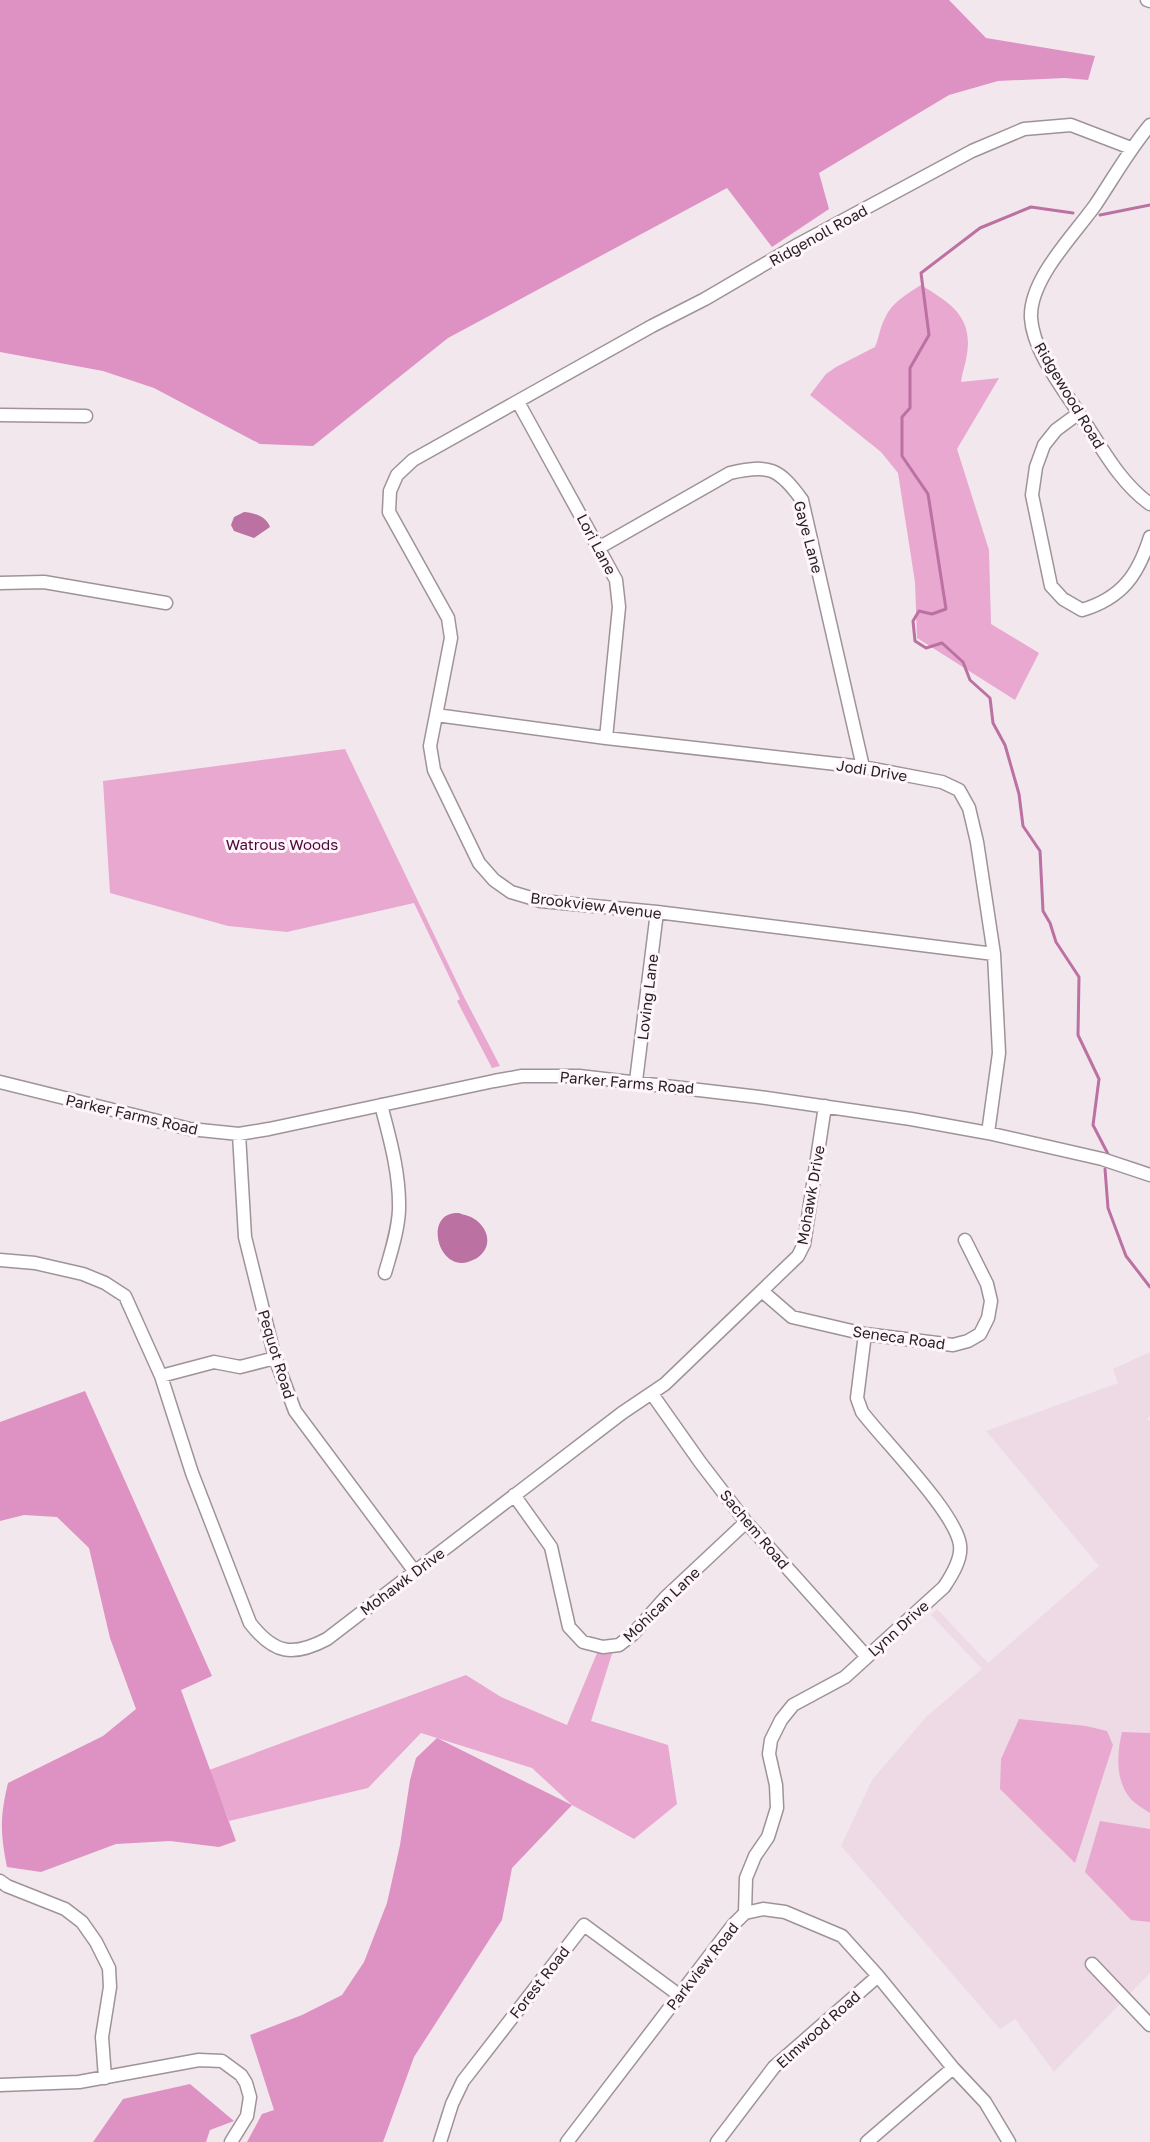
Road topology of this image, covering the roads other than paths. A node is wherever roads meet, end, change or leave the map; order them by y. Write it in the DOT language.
graph roads {
  1 [pos="1150,125"];
  2 [pos="1131,148"];
  3 [pos="518,402"];
  4 [pos="1079,413"];
  5 [pos="0,415"];
  6 [pos="86,416"];
  7 [pos="1150,504"];
  8 [pos="1150,537"];
  9 [pos="600,548"];
  10 [pos="0,583"];
  11 [pos="166,603"];
  12 [pos="436,714"];
  13 [pos="606,738"];
  14 [pos="863,767"];
  15 [pos="657,912"];
  16 [pos="994,954"];
  17 [pos="636,1081"];
  18 [pos="0,1082"];
  19 [pos="381,1105"];
  20 [pos="825,1106"];
  21 [pos="988,1133"];
  22 [pos="239,1134"];
  23 [pos="1150,1175"];
  24 [pos="965,1240"];
  25 [pos="0,1260"];
  26 [pos="385,1273"];
  27 [pos="762,1291"];
  28 [pos="865,1334"];
  29 [pos="275,1358"];
  30 [pos="161,1376"];
  31 [pos="652,1394"];
  32 [pos="514,1495"];
  33 [pos="746,1522"];
  34 [pos="415,1572"];
  35 [pos="867,1657"];
  36 [pos="0,1881"];
  37 [pos="745,1913"];
  38 [pos="1092,1964"];
  39 [pos="878,1976"];
  40 [pos="679,1995"];
  41 [pos="1150,2025"];
  42 [pos="953,2068"];
  43 [pos="105,2078"];
  44 [pos="0,2085"];
  45 [pos="231,2142"];
  46 [pos="440,2142"];
  47 [pos="567,2142"];
  48 [pos="717,2142"];
  49 [pos="867,2142"];
  50 [pos="1009,2142"];
  1 -- 2 [label="street, Ridgewood Road"];
  2 -- 3 [label="street, Ridgenoll Road"];
  2 -- 4 [label="street, Ridgewood Road"];
  3 -- 9 [label="street, Lori Lane"];
  3 -- 12 [label="street, Brookview Avenue"];
  4 -- 7 [label="street, Ridgewood Road"];
  4 -- 8 [label="street"];
  5 -- 6 [label="street"];
  9 -- 13 [label="street, Lori Lane"];
  9 -- 14 [label="street, Gaye Lane"];
  10 -- 11 [label="street"];
  12 -- 13 [label="street, Jodi Drive"];
  12 -- 15 [label="street, Brookview Avenue"];
  13 -- 14 [label="street, Jodi Drive"];
  14 -- 16 [label="street, Jodi Drive"];
  15 -- 16 [label="street, Brookview Avenue"];
  15 -- 17 [label="street, Loving Lane"];
  16 -- 21 [label="street, Jodi Drive"];
  17 -- 19 [label="street, Parker Farms Road"];
  17 -- 20 [label="street, Parker Farms Road"];
  18 -- 22 [label="street, Parker Farms Road"];
  19 -- 22 [label="street, Parker Farms Road"];
  19 -- 26 [label="street"];
  20 -- 21 [label="street, Parker Farms Road"];
  20 -- 27 [label="street, Mohawk Drive"];
  21 -- 23 [label="street, Parker Farms Road"];
  22 -- 29 [label="street, Pequot Road"];
  24 -- 28 [label="street, Seneca Road"];
  25 -- 30 [label="street, Mohawk Drive"];
  27 -- 28 [label="street, Seneca Road"];
  27 -- 31 [label="street, Mohawk Drive"];
  28 -- 35 [label="street, Lynn Drive"];
  29 -- 30 [label="street"];
  29 -- 34 [label="street, Pequot Road"];
  30 -- 34 [label="street, Mohawk Drive"];
  31 -- 32 [label="street, Mohawk Drive"];
  31 -- 33 [label="street, Sachem Road"];
  32 -- 33 [label="street, Mohican Lane"];
  32 -- 34 [label="street, Mohawk Drive"];
  33 -- 35 [label="street, Sachem Road"];
  35 -- 37 [label="street, Lynn Drive"];
  36 -- 43 [label="street"];
  37 -- 39 [label="street, Parkview Road"];
  37 -- 40 [label="street, Parkview Road"];
  38 -- 41 [label="street"];
  39 -- 42 [label="street, Parkview Road"];
  39 -- 48 [label="street, Elmwood Road"];
  40 -- 46 [label="street, Forest Road"];
  40 -- 47 [label="street, Parkview Road"];
  42 -- 49 [label="street"];
  42 -- 50 [label="street, Parkview Road"];
  43 -- 44 [label="street"];
  43 -- 45 [label="street"];
}
